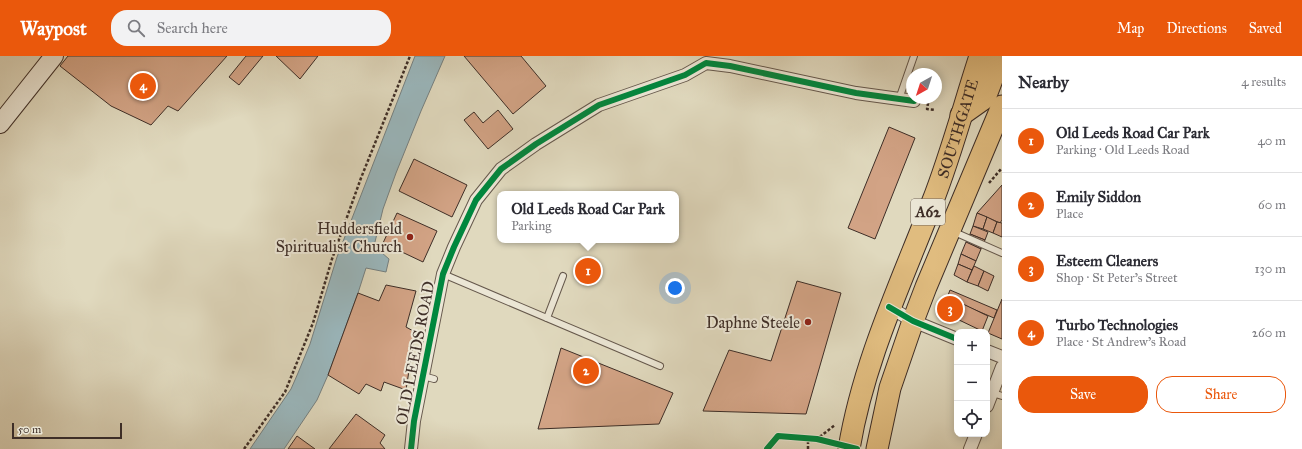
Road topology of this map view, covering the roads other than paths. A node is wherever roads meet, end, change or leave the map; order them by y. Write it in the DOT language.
graph roads {
  1 [pos="54,56"];
  2 [pos="914,56"];
  3 [pos="980,56"];
  4 [pos="1001,56"];
  5 [pos="708,60"];
  6 [pos="899,98"];
  7 [pos="906,99"];
  8 [pos="1002,106"];
  9 [pos="961,115"];
  10 [pos="0,124"];
  11 [pos="950,231"];
  12 [pos="1002,253"];
  13 [pos="443,274"];
  14 [pos="563,276"];
  15 [pos="889,308"];
  16 [pos="547,318"];
  17 [pos="914,321"];
  18 [pos="954,338"];
  19 [pos="990,352"];
  20 [pos="1002,357"];
  21 [pos="660,366"];
  22 [pos="1002,367"];
  23 [pos="997,394"];
  24 [pos="990,402"];
  25 [pos="975,437"];
  26 [pos="411,449"];
  27 [pos="849,449"];
  28 [pos="877,449"];
  29 [pos="970,449"];
  1 -- 10 [label="main road"];
  2 -- 6 [label="lane"];
  3 -- 9 [label="highway, SOUTHGATE / A62"];
  4 -- 9 [label="highway"];
  5 -- 6 [label="street, OLD LEEDS ROAD"];
  5 -- 13 [label="street, OLD LEEDS ROAD"];
  6 -- 7 [label="street, OLD LEEDS ROAD"];
  8 -- 11 [label="highway, SOUTHGATE / A62"];
  9 -- 15 [label="highway, SOUTHGATE / A62"];
  11 -- 12 [label="lane"];
  11 -- 17 [label="highway, SOUTHGATE / A62"];
  13 -- 16 [label="lane"];
  13 -- 26 [label="street, OLD LEEDS ROAD"];
  14 -- 16 [label="lane"];
  15 -- 17 [label="street"];
  15 -- 27 [label="highway, SOUTHGATE / A62"];
  16 -- 21 [label="lane"];
  17 -- 18 [label="street"];
  17 -- 28 [label="highway, SOUTHGATE / A62"];
  19 -- 20 [label="street"];
  22 -- 23 [label="street"];
  23 -- 24 [label="street"];
  25 -- 29 [label="street"];
}
